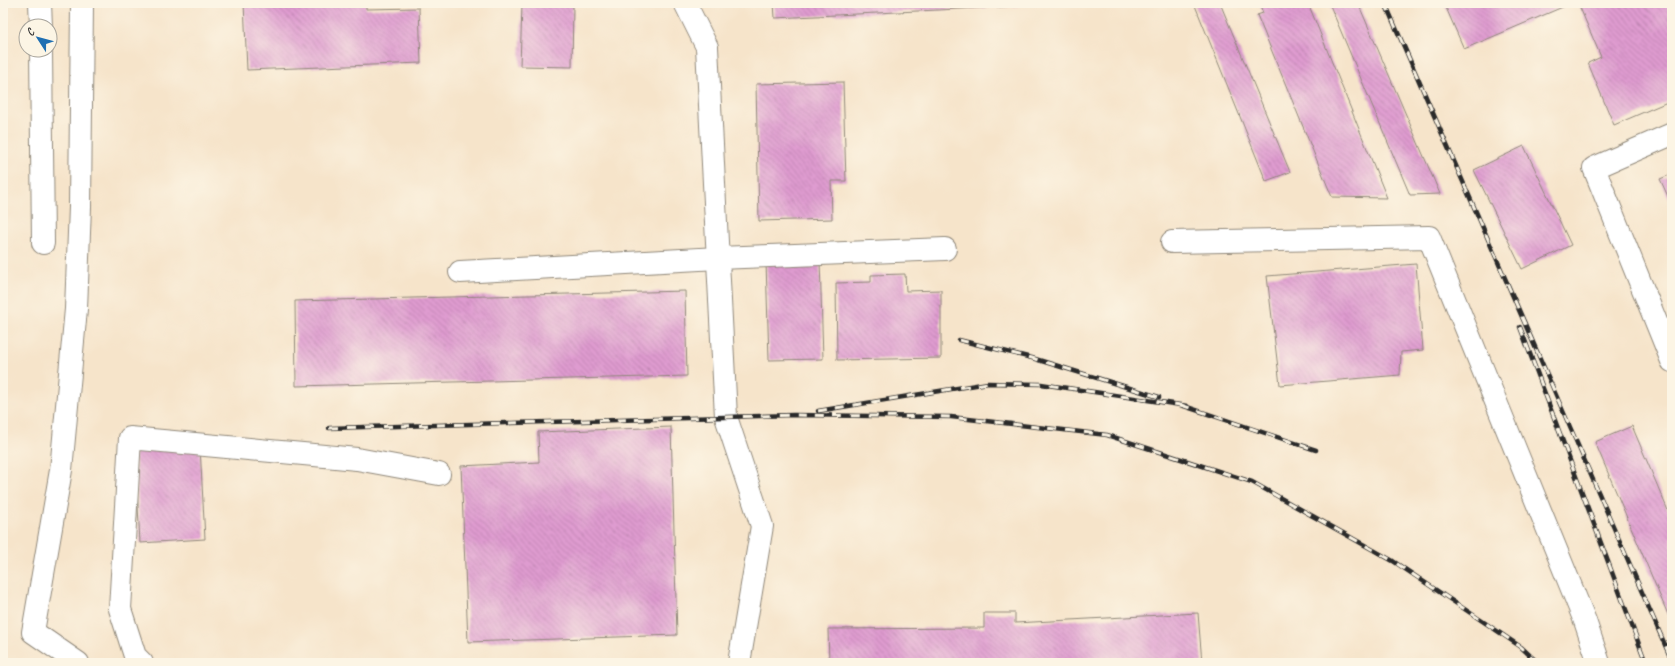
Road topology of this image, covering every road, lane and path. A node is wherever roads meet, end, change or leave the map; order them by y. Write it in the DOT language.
graph roads {
  1 [pos="40,3"];
  2 [pos="82,3"];
  3 [pos="685,3"];
  4 [pos="41,18"];
  5 [pos="41,58"];
  6 [pos="1672,134"];
  7 [pos="1172,242"];
  8 [pos="43,243"];
  9 [pos="945,249"];
  10 [pos="718,258"];
  11 [pos="460,272"];
  12 [pos="1672,361"];
  13 [pos="439,474"];
  14 [pos="78,663"];
  15 [pos="142,663"];
  16 [pos="739,663"];
  17 [pos="1598,663"];
  1 -- 4 [label="lane"];
  2 -- 14 [label="lane"];
  3 -- 10 [label="lane"];
  5 -- 8 [label="lane"];
  6 -- 12 [label="lane"];
  7 -- 17 [label="lane"];
  9 -- 10 [label="lane"];
  10 -- 11 [label="lane"];
  10 -- 16 [label="lane"];
  13 -- 15 [label="lane"];
}
